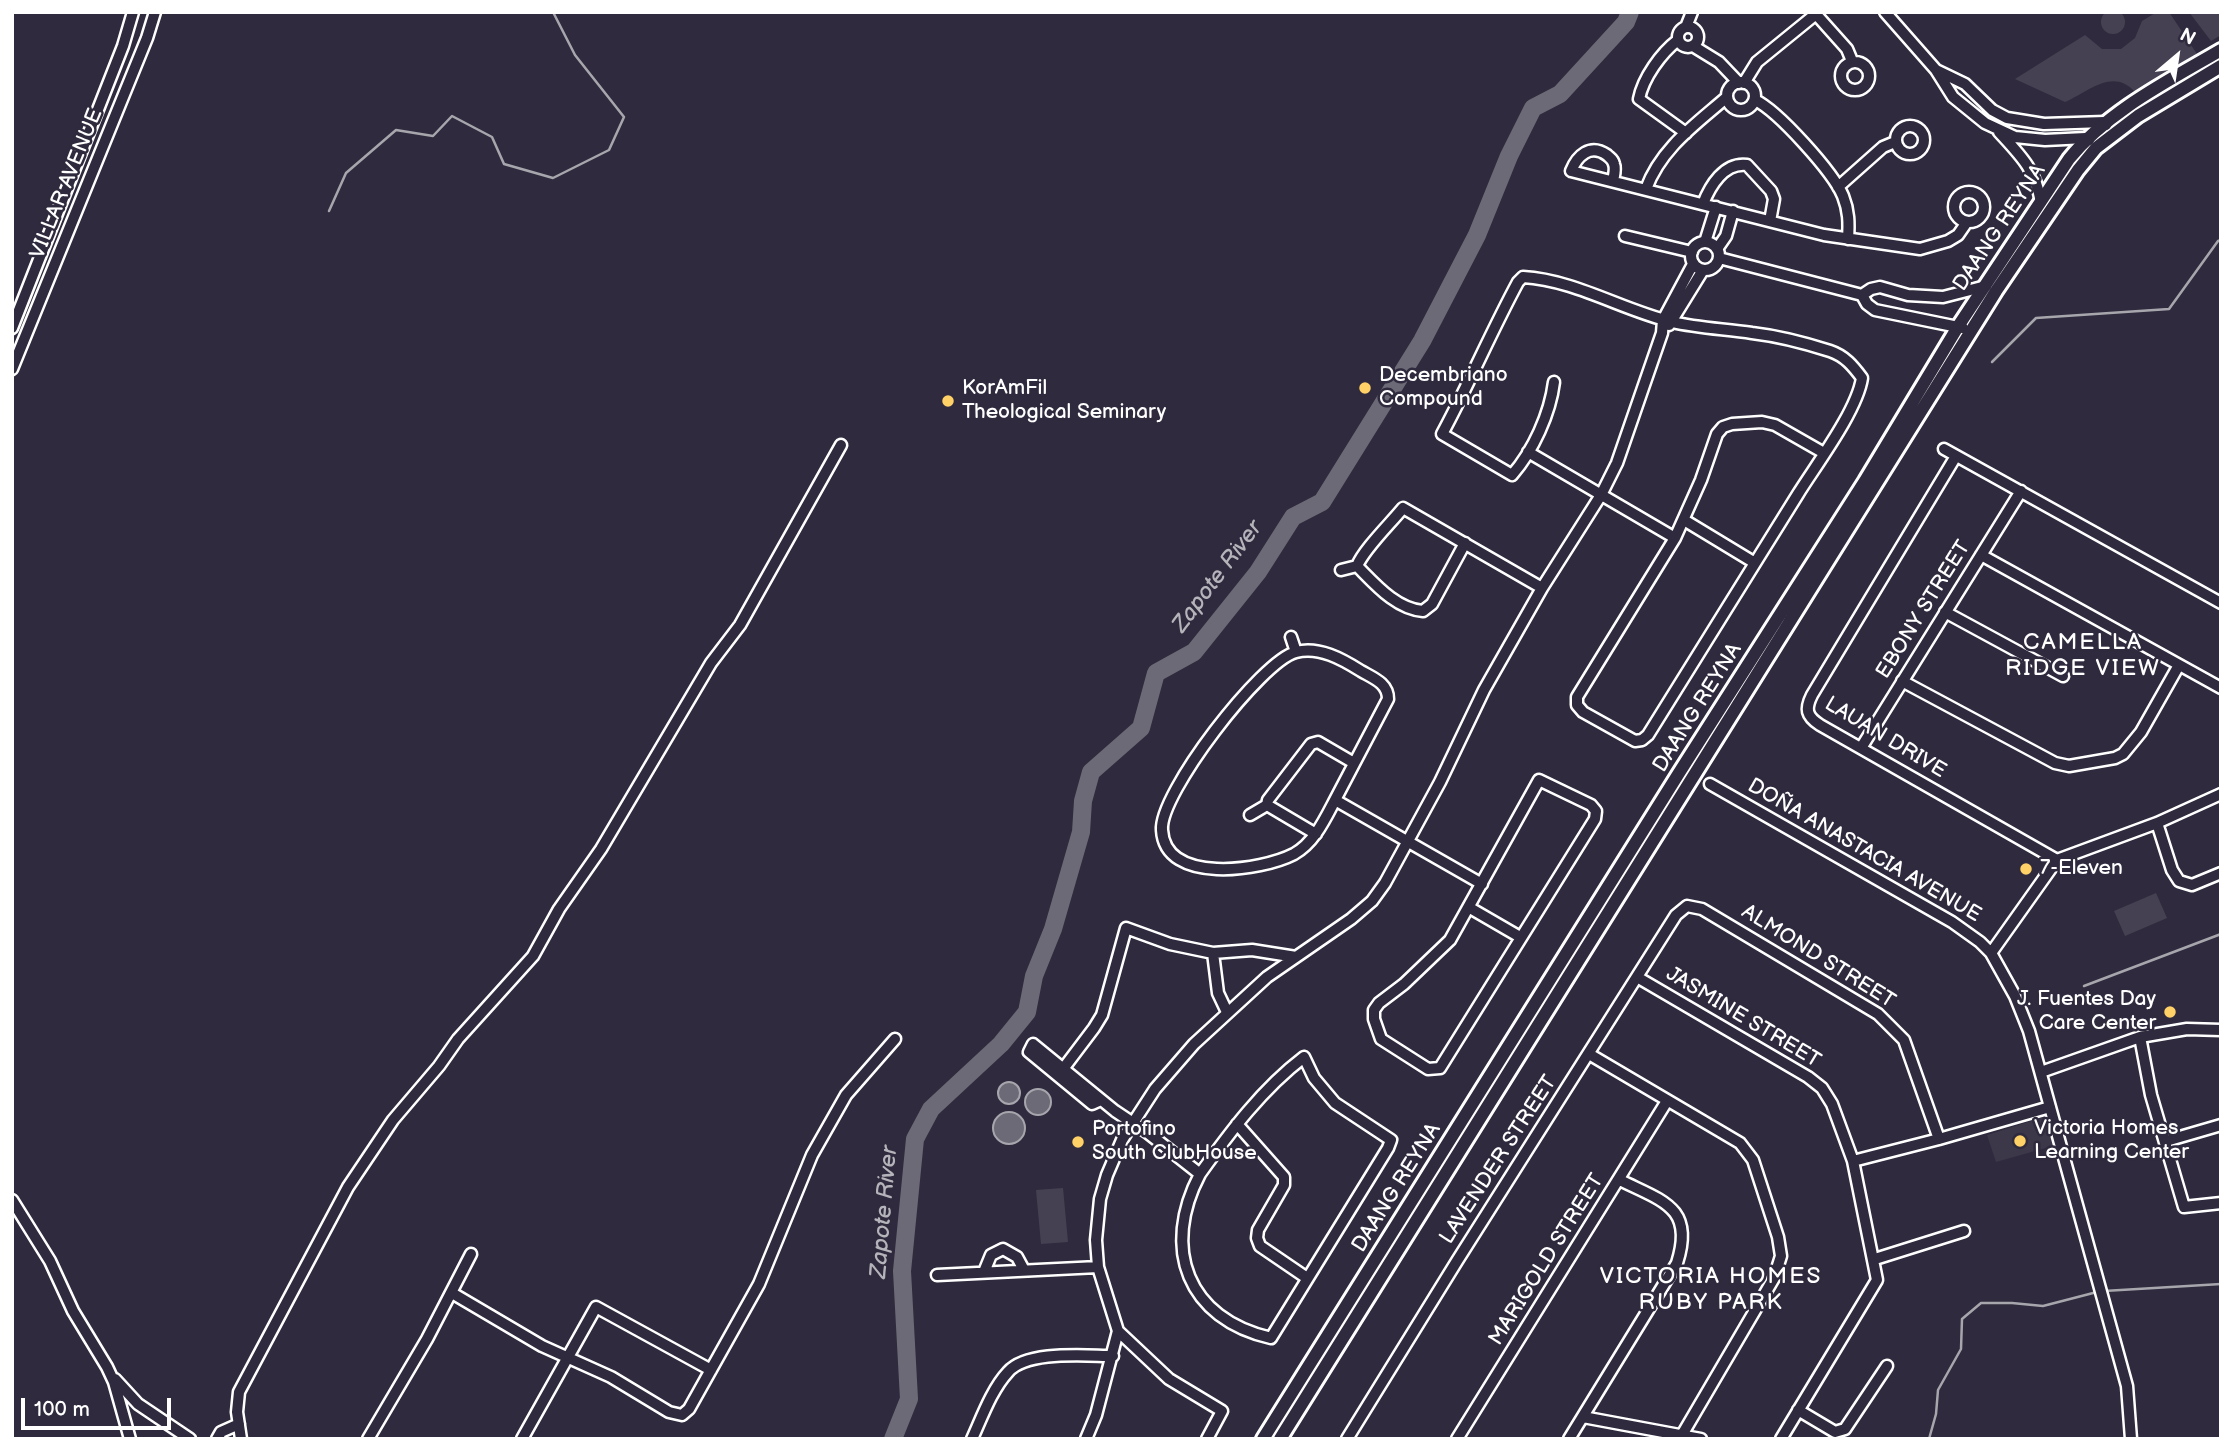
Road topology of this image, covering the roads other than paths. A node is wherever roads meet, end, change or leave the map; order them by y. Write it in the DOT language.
graph roads {
  1 [pos="133,12"];
  2 [pos="155,12"];
  3 [pos="1692,12"];
  4 [pos="1885,12"];
  5 [pos="1815,13"];
  6 [pos="1686,27"];
  7 [pos="1678,40"];
  8 [pos="1693,46"];
  9 [pos="2221,50"];
  10 [pos="1852,61"];
  11 [pos="2221,66"];
  12 [pos="1936,70"];
  13 [pos="1742,83"];
  14 [pos="1727,97"];
  15 [pos="1755,100"];
  16 [pos="2108,128"];
  17 [pos="1999,131"];
  18 [pos="1686,133"];
  19 [pos="2086,138"];
  20 [pos="1895,142"];
  21 [pos="2096,148"];
  22 [pos="1613,181"];
  23 [pos="1838,187"];
  24 [pos="1646,188"];
  25 [pos="2041,202"];
  26 [pos="1703,204"];
  27 [pos="1716,207"];
  28 [pos="1733,211"];
  29 [pos="1769,221"];
  30 [pos="1966,222"];
  31 [pos="1625,236"];
  32 [pos="1848,239"];
  33 [pos="1705,242"];
  34 [pos="1718,253"];
  35 [pos="1693,258"];
  36 [pos="1703,270"];
  37 [pos="1990,288"];
  38 [pos="1862,295"];
  39 [pos="1667,321"];
  40 [pos="1959,326"];
  41 [pos="12,328"];
  42 [pos="1972,332"];
  43 [pos="12,369"];
  44 [pos="1555,382"];
  45 [pos="841,445"];
  46 [pos="1944,449"];
  47 [pos="1528,452"];
  48 [pos="1824,453"];
  49 [pos="1956,456"];
  50 [pos="2021,491"];
  51 [pos="1601,495"];
  52 [pos="1684,520"];
  53 [pos="1675,538"];
  54 [pos="1465,543"];
  55 [pos="1981,555"];
  56 [pos="1755,563"];
  57 [pos="1357,566"];
  58 [pos="1341,570"];
  59 [pos="1542,588"];
  60 [pos="2221,603"];
  61 [pos="1945,612"];
  62 [pos="1291,637"];
  63 [pos="1296,652"];
  64 [pos="2179,665"];
  65 [pos="2063,676"];
  66 [pos="1902,681"];
  67 [pos="2221,688"];
  68 [pos="1861,748"];
  69 [pos="1354,763"];
  70 [pos="1679,773"];
  71 [pos="1692,780"];
  72 [pos="1710,784"];
  73 [pos="2221,794"];
  74 [pos="1335,800"];
  75 [pos="1267,806"];
  76 [pos="1250,814"];
  77 [pos="2157,823"];
  78 [pos="1316,834"];
  79 [pos="1409,841"];
  80 [pos="2057,860"];
  81 [pos="2221,873"];
  82 [pos="1482,884"];
  83 [pos="1688,906"];
  84 [pos="1470,908"];
  85 [pos="1520,937"];
  86 [pos="1213,953"];
  87 [pos="1991,953"];
  88 [pos="1296,957"];
  89 [pos="1637,977"];
  90 [pos="1227,1012"];
  91 [pos="2221,1030"];
  92 [pos="2140,1037"];
  93 [pos="894,1039"];
  94 [pos="1589,1054"];
  95 [pos="1063,1069"];
  96 [pos="2041,1072"];
  97 [pos="1101,1100"];
  98 [pos="1667,1101"];
  99 [pos="2050,1107"];
  100 [pos="1132,1123"];
  101 [pos="1237,1124"];
  102 [pos="2221,1125"];
  103 [pos="1939,1139"];
  104 [pos="2166,1140"];
  105 [pos="1853,1161"];
  106 [pos="1200,1174"];
  107 [pos="1620,1180"];
  108 [pos="12,1200"];
  109 [pos="2221,1203"];
  110 [pos="1964,1231"];
  111 [pos="471,1254"];
  112 [pos="1875,1259"];
  113 [pos="1098,1267"];
  114 [pos="1024,1270"];
  115 [pos="985,1272"];
  116 [pos="937,1275"];
  117 [pos="1307,1278"];
  118 [pos="452,1293"];
  119 [pos="1118,1331"];
  120 [pos="1113,1356"];
  121 [pos="568,1357"];
  122 [pos="1887,1366"];
  123 [pos="710,1370"];
  124 [pos="112,1377"];
  125 [pos="1798,1410"];
  126 [pos="1583,1418"];
  127 [pos="239,1424"];
  128 [pos="1682,1435"];
  129 [pos="130,1439"];
  130 [pos="190,1439"];
  131 [pos="217,1439"];
  132 [pos="241,1439"];
  133 [pos="368,1439"];
  134 [pos="522,1439"];
  135 [pos="972,1439"];
  136 [pos="1086,1439"];
  137 [pos="1207,1439"];
  138 [pos="1263,1439"];
  139 [pos="1280,1439"];
  140 [pos="1347,1439"];
  141 [pos="1457,1439"];
  142 [pos="1569,1439"];
  143 [pos="1701,1439"];
  144 [pos="1781,1439"];
  145 [pos="2131,1439"];
  1 -- 41 [label="street, VILLAR AVENUE"];
  2 -- 43 [label="street, VILLAR AVENUE"];
  3 -- 6 [label="street"];
  4 -- 12 [label="street"];
  5 -- 10 [label="street"];
  5 -- 13 [label="street"];
  6 -- 7 [label="street"];
  6 -- 8 [label="street"];
  7 -- 8 [label="street"];
  7 -- 18 [label="street"];
  8 -- 13 [label="street"];
  9 -- 16 [label="main road, DAANG REYNA"];
  11 -- 16 [label="main road, DAANG REYNA"];
  12 -- 16 [label="street"];
  12 -- 17 [label="street"];
  13 -- 14 [label="street"];
  13 -- 15 [label="street"];
  14 -- 15 [label="street"];
  14 -- 18 [label="street"];
  15 -- 23 [label="street"];
  16 -- 19 [label="main road, DAANG REYNA"];
  16 -- 21 [label="main road, DAANG REYNA"];
  17 -- 19 [label="street"];
  17 -- 25 [label="street"];
  18 -- 24 [label="street"];
  19 -- 21 [label="street"];
  19 -- 25 [label="main road, DAANG REYNA"];
  20 -- 23 [label="street"];
  21 -- 37 [label="main road, DAANG REYNA"];
  22 -- 24 [label="street"];
  23 -- 32 [label="street"];
  24 -- 26 [label="street"];
  25 -- 37 [label="main road, DAANG REYNA"];
  26 -- 27 [label="street"];
  26 -- 29 [label="street"];
  27 -- 28 [label="street"];
  27 -- 33 [label="street"];
  28 -- 29 [label="street"];
  28 -- 34 [label="street"];
  29 -- 32 [label="street"];
  30 -- 32 [label="street"];
  31 -- 35 [label="street"];
  33 -- 34 [label="street"];
  33 -- 35 [label="street"];
  34 -- 36 [label="street"];
  34 -- 38 [label="street"];
  35 -- 36 [label="street"];
  35 -- 39 [label="street"];
  36 -- 39 [label="street"];
  37 -- 38 [label="street"];
  37 -- 40 [label="main road, DAANG REYNA"];
  37 -- 42 [label="main road, DAANG REYNA"];
  38 -- 40 [label="street"];
  39 -- 47 [label="street"];
  39 -- 48 [label="street"];
  39 -- 51 [label="street"];
  40 -- 42 [label="street"];
  40 -- 70 [label="main road, DAANG REYNA"];
  42 -- 71 [label="main road, DAANG REYNA"];
  44 -- 47 [label="street"];
  45 -- 127 [label="street"];
  46 -- 49 [label="street"];
  47 -- 51 [label="street"];
  48 -- 52 [label="street"];
  48 -- 56 [label="street"];
  49 -- 50 [label="street"];
  49 -- 68 [label="street, LAUAN DRIVE"];
  50 -- 55 [label="street, EBONY STREET"];
  50 -- 60 [label="street"];
  51 -- 53 [label="street"];
  51 -- 59 [label="street"];
  52 -- 53 [label="street"];
  52 -- 56 [label="street"];
  53 -- 56 [label="street"];
  54 -- 57 [label="street"];
  54 -- 57 [label="street"];
  54 -- 59 [label="street"];
  55 -- 61 [label="street, EBONY STREET"];
  55 -- 64 [label="street"];
  57 -- 58 [label="street"];
  59 -- 79 [label="street"];
  61 -- 65 [label="street"];
  61 -- 66 [label="street, EBONY STREET"];
  62 -- 63 [label="street"];
  63 -- 69 [label="street"];
  63 -- 78 [label="street"];
  64 -- 66 [label="street"];
  64 -- 67 [label="street"];
  66 -- 68 [label="street, EBONY STREET"];
  68 -- 80 [label="street, LAUAN DRIVE"];
  69 -- 74 [label="street"];
  69 -- 75 [label="street"];
  70 -- 71 [label="main road"];
  70 -- 138 [label="main road, DAANG REYNA"];
  71 -- 139 [label="main road, DAANG REYNA"];
  72 -- 87 [label="street, DOÑA ANASTACIA AVENUE"];
  73 -- 77 [label="street"];
  74 -- 78 [label="street"];
  74 -- 79 [label="street"];
  75 -- 76 [label="street"];
  75 -- 78 [label="street"];
  77 -- 80 [label="street"];
  77 -- 81 [label="street"];
  79 -- 82 [label="street"];
  79 -- 88 [label="street"];
  80 -- 87 [label="street"];
  82 -- 84 [label="street"];
  82 -- 85 [label="street"];
  83 -- 89 [label="street, LAVENDER STREET"];
  83 -- 103 [label="street, ALMOND STREET"];
  84 -- 85 [label="street"];
  84 -- 85 [label="street"];
  86 -- 88 [label="street"];
  86 -- 90 [label="street"];
  86 -- 95 [label="street"];
  87 -- 96 [label="street, DOÑA ANASTACIA AVENUE"];
  88 -- 90 [label="street"];
  89 -- 94 [label="street, LAVENDER STREET"];
  89 -- 105 [label="street, JASMINE STREET"];
  90 -- 100 [label="street"];
  91 -- 92 [label="street"];
  92 -- 96 [label="street"];
  92 -- 104 [label="street"];
  93 -- 123 [label="street"];
  94 -- 98 [label="street"];
  94 -- 140 [label="street, LAVENDER STREET"];
  95 -- 97 [label="street"];
  95 -- 97 [label="street"];
  96 -- 99 [label="street, DOÑA ANASTACIA AVENUE"];
  97 -- 100 [label="street"];
  98 -- 107 [label="street, MARIGOLD STREET"];
  98 -- 128 [label="street"];
  99 -- 103 [label="street"];
  99 -- 145 [label="street, DOÑA ANASTACIA AVENUE"];
  100 -- 106 [label="street"];
  100 -- 113 [label="street"];
  101 -- 106 [label="street"];
  101 -- 117 [label="street"];
  101 -- 117 [label="street"];
  102 -- 104 [label="street"];
  103 -- 105 [label="street"];
  104 -- 109 [label="street"];
  105 -- 112 [label="street, JASMINE STREET"];
  106 -- 117 [label="street"];
  107 -- 126 [label="street"];
  107 -- 141 [label="street, MARIGOLD STREET"];
  108 -- 124 [label="street"];
  110 -- 112 [label="street"];
  111 -- 118 [label="street"];
  112 -- 125 [label="street, JASMINE STREET"];
  113 -- 114 [label="street"];
  113 -- 119 [label="street"];
  114 -- 115 [label="street"];
  114 -- 115 [label="street"];
  115 -- 116 [label="street"];
  118 -- 121 [label="street"];
  118 -- 133 [label="street"];
  119 -- 120 [label="street"];
  119 -- 137 [label="street"];
  120 -- 135 [label="street"];
  120 -- 136 [label="street"];
  121 -- 123 [label="street"];
  121 -- 123 [label="street"];
  121 -- 134 [label="street"];
  122 -- 125 [label="street"];
  124 -- 129 [label="street"];
  124 -- 130 [label="street"];
  125 -- 144 [label="street, JASMINE STREET"];
  126 -- 128 [label="street"];
  126 -- 142 [label="street"];
  127 -- 131 [label="street"];
  127 -- 132 [label="street"];
  128 -- 143 [label="street"];
}
